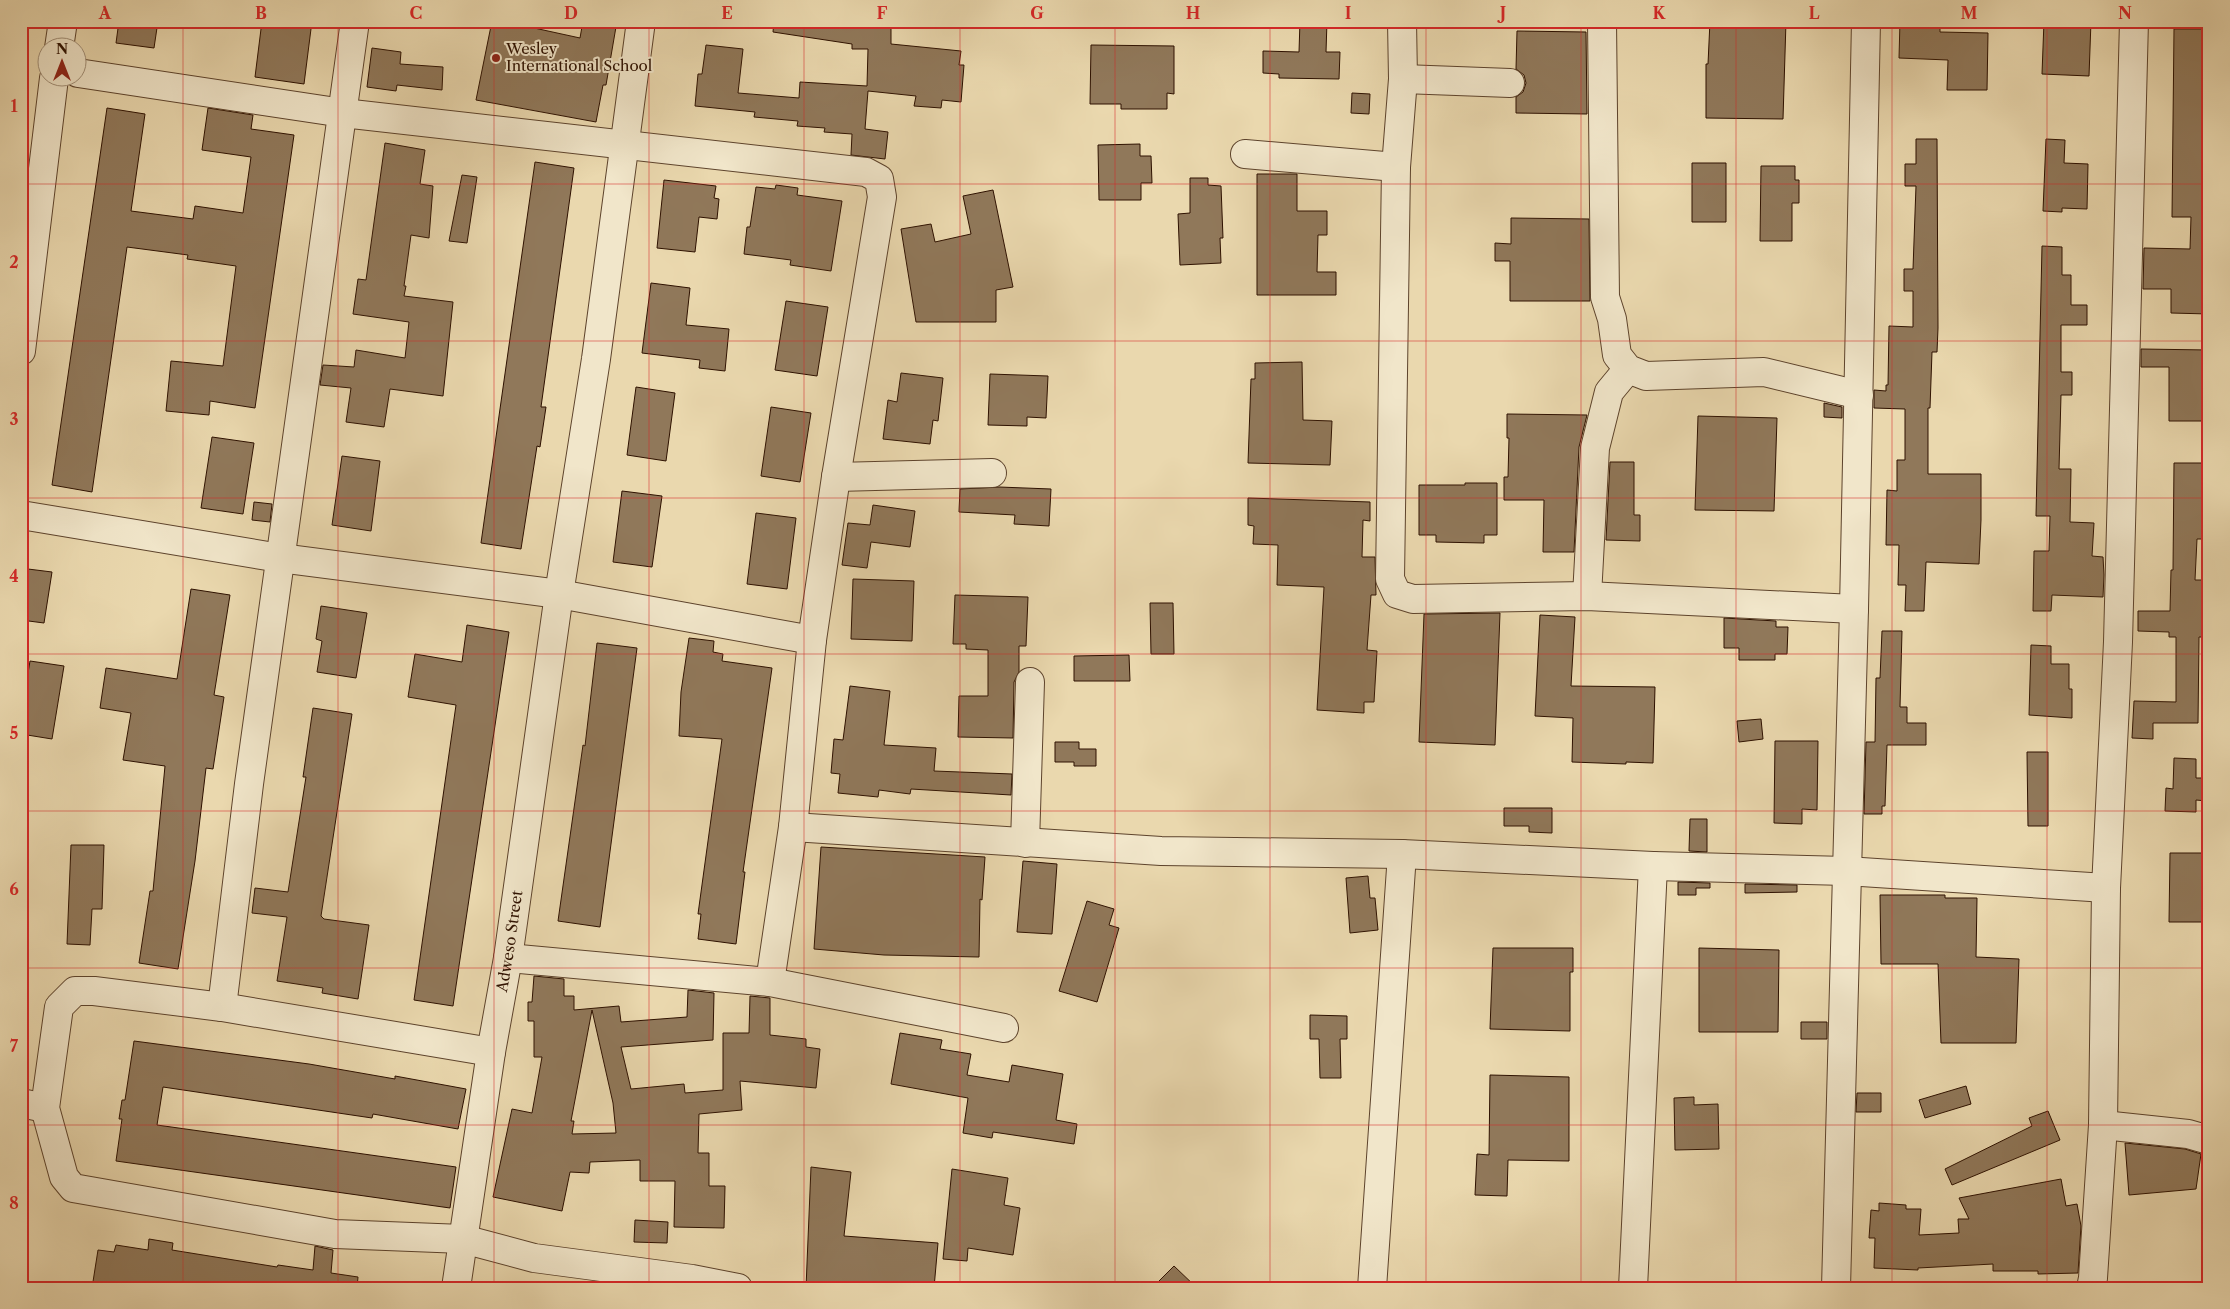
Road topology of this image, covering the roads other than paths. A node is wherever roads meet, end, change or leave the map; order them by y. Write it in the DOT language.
graph roads {
  1 [pos="63,21"];
  2 [pos="355,21"];
  3 [pos="641,21"];
  4 [pos="1402,21"];
  5 [pos="1602,21"];
  6 [pos="1866,21"];
  7 [pos="2134,21"];
  8 [pos="60,38"];
  9 [pos="88,75"];
  10 [pos="1403,79"];
  11 [pos="1510,83"];
  12 [pos="53,88"];
  13 [pos="343,113"];
  14 [pos="625,144"];
  15 [pos="1245,154"];
  16 [pos="1396,167"];
  17 [pos="21,351"];
  18 [pos="1628,369"];
  19 [pos="1859,396"];
  20 [pos="992,473"];
  21 [pos="836,477"];
  22 [pos="21,515"];
  23 [pos="280,558"];
  24 [pos="559,594"];
  25 [pos="1587,596"];
  26 [pos="1854,609"];
  27 [pos="812,640"];
  28 [pos="1030,682"];
  29 [pos="793,828"];
  30 [pos="1025,843"];
  31 [pos="1402,854"];
  32 [pos="1653,866"];
  33 [pos="1846,871"];
  34 [pos="2106,888"];
  35 [pos="508,958"];
  36 [pos="770,982"];
  37 [pos="222,1007"];
  38 [pos="1004,1028"];
  39 [pos="491,1052"];
  40 [pos="33,1105"];
  41 [pos="2103,1125"];
  42 [pos="2209,1140"];
  43 [pos="463,1239"];
  44 [pos="2096,1285"];
  45 [pos="456,1288"];
  46 [pos="738,1288"];
  47 [pos="1372,1288"];
  48 [pos="1633,1288"];
  49 [pos="1836,1288"];
  1 -- 8 [label="street"];
  2 -- 13 [label="street"];
  3 -- 14 [label="street, Adweso Street"];
  4 -- 10 [label="street"];
  5 -- 18 [label="street"];
  6 -- 19 [label="street"];
  7 -- 34 [label="street"];
  9 -- 13 [label="street"];
  10 -- 11 [label="street"];
  10 -- 16 [label="street"];
  12 -- 17 [label="street"];
  13 -- 14 [label="street"];
  13 -- 23 [label="street"];
  14 -- 21 [label="street"];
  14 -- 24 [label="street, Adweso Street"];
  15 -- 16 [label="street"];
  16 -- 25 [label="street"];
  18 -- 19 [label="street"];
  18 -- 25 [label="street"];
  19 -- 26 [label="street"];
  20 -- 21 [label="street"];
  21 -- 27 [label="street"];
  22 -- 23 [label="street"];
  23 -- 24 [label="street"];
  23 -- 37 [label="street"];
  24 -- 27 [label="street"];
  24 -- 35 [label="street, Adweso Street"];
  25 -- 26 [label="street"];
  26 -- 33 [label="street"];
  27 -- 29 [label="street"];
  28 -- 30 [label="street"];
  29 -- 30 [label="street"];
  29 -- 36 [label="street"];
  30 -- 31 [label="street"];
  31 -- 32 [label="street"];
  31 -- 47 [label="street"];
  32 -- 33 [label="street"];
  32 -- 48 [label="street"];
  33 -- 34 [label="street"];
  33 -- 49 [label="street"];
  34 -- 41 [label="street"];
  35 -- 36 [label="street"];
  35 -- 39 [label="street, Adweso Street"];
  36 -- 38 [label="street"];
  37 -- 39 [label="street"];
  37 -- 40 [label="street"];
  39 -- 43 [label="street, Adweso Street"];
  40 -- 43 [label="street"];
  41 -- 42 [label="street"];
  41 -- 44 [label="street"];
  43 -- 45 [label="street, Adweso Street"];
  43 -- 46 [label="street"];
}
